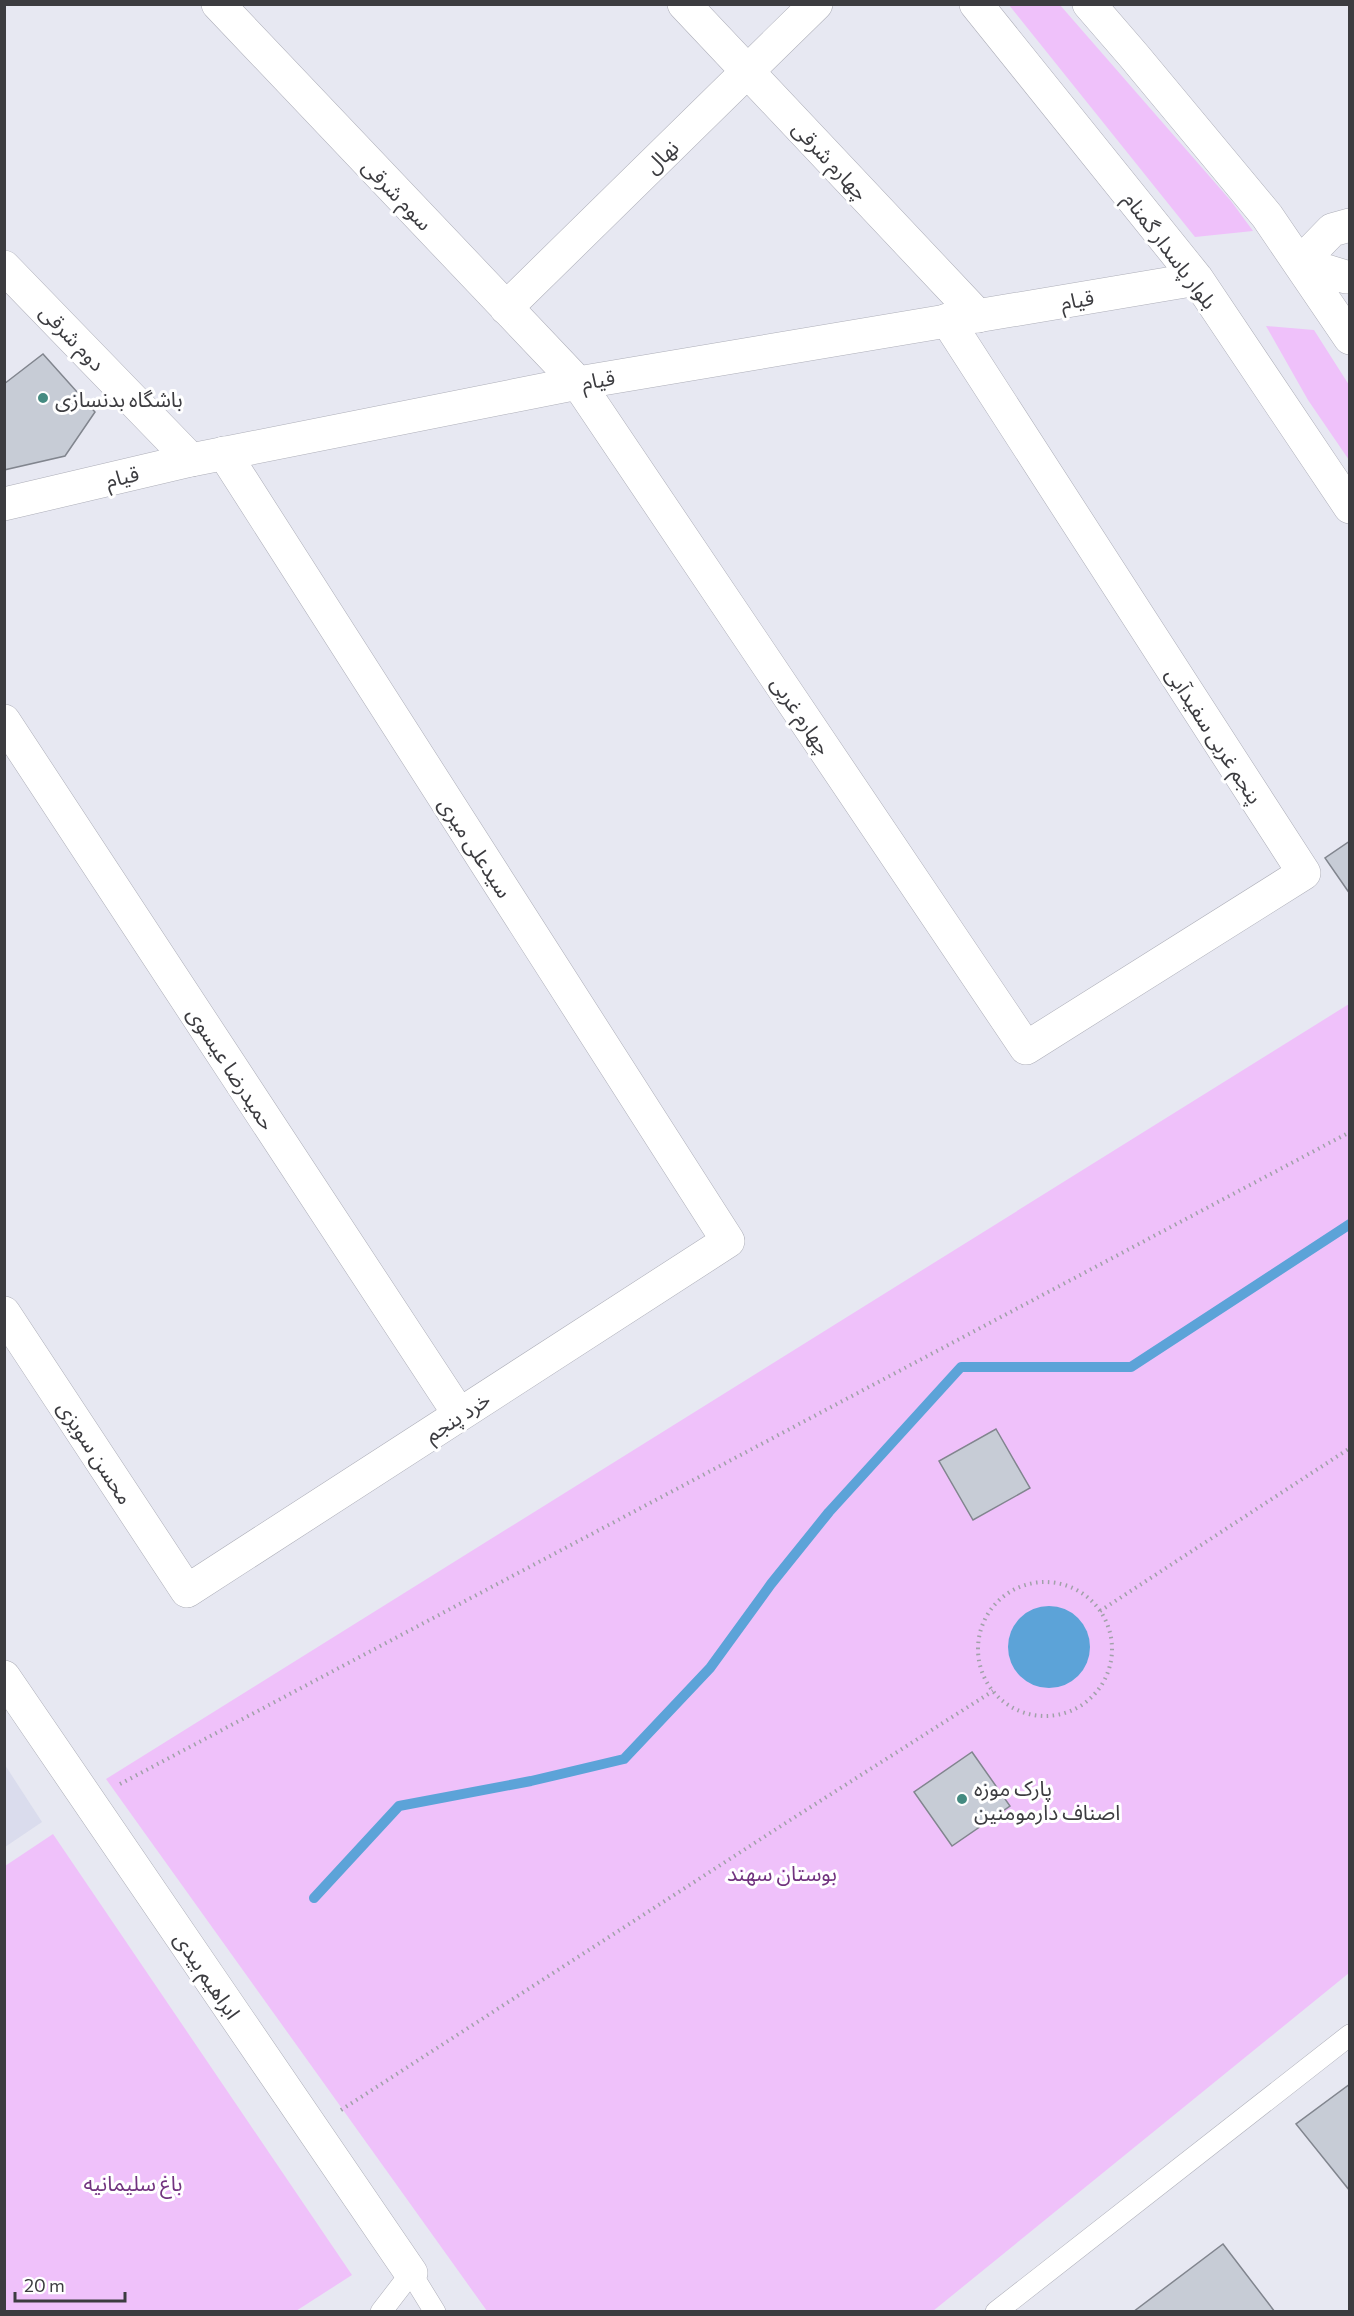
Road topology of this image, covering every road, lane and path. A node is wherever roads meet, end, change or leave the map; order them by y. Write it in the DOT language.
graph roads {
  1 [pos="218,4"];
  2 [pos="684,4"];
  3 [pos="816,4"];
  4 [pos="976,4"];
  5 [pos="1089,4"];
  6 [pos="748,71"];
  7 [pos="1350,225"];
  8 [pos="1300,263"];
  9 [pos="4,267"];
  10 [pos="1350,277"];
  11 [pos="1197,279"];
  12 [pos="506,308"];
  13 [pos="962,318"];
  14 [pos="1350,338"];
  15 [pos="578,383"];
  16 [pos="224,453"];
  17 [pos="191,460"];
  18 [pos="4,504"];
  19 [pos="1350,507"];
  20 [pos="4,721"];
  21 [pos="1026,1048"];
  22 [pos="1350,1132"];
  23 [pos="728,1240"];
  24 [pos="4,1313"];
  25 [pos="459,1414"];
  26 [pos="1350,1448"];
  27 [pos="187,1591"];
  28 [pos="1100,1611"];
  29 [pos="4,1677"];
  30 [pos="993,1692"];
  31 [pos="88,1800"];
  32 [pos="1350,2035"];
  33 [pos="312,2129"];
  34 [pos="411,2273"];
  35 [pos="381,2312"];
  36 [pos="435,2312"];
  37 [pos="996,2312"];
  1 -- 12 [label="street, سوم شرقی"];
  2 -- 6 [label="street, چهارم شرقی"];
  3 -- 6 [label="street, نهال"];
  4 -- 11 [label="street, بلوار پاسدار گمنام"];
  5 -- 8 [label="street"];
  6 -- 12 [label="street, نهال"];
  6 -- 13 [label="street, چهارم شرقی"];
  7 -- 8 [label="street"];
  8 -- 10 [label="street"];
  8 -- 14 [label="street"];
  9 -- 17 [label="street, دوم شرقی"];
  11 -- 13 [label="street, قیام"];
  11 -- 19 [label="street, بلوار پاسدار گمنام"];
  12 -- 15 [label="street, سوم شرقی"];
  13 -- 15 [label="street, قیام"];
  13 -- 21 [label="street, پنجم غربی سفیدآبی"];
  15 -- 16 [label="street, قیام"];
  15 -- 21 [label="street, چهارم غربی"];
  16 -- 17 [label="street, قیام"];
  16 -- 23 [label="street, سیدعلی میری"];
  17 -- 18 [label="street, قیام"];
  20 -- 25 [label="street, حمیدرضا عیسوی"];
  22 -- 31 [label="path"];
  23 -- 25 [label="street, خرد پنجم"];
  24 -- 27 [label="street, محسن سویزی"];
  25 -- 27 [label="street, خرد پنجم"];
  26 -- 28 [label="path"];
  28 -- 30 [label="path"];
  28 -- 30 [label="path"];
  29 -- 31 [label="street, ابراهیم بیدی"];
  30 -- 33 [label="path"];
  31 -- 33 [label="street, ابراهیم بیدی"];
  32 -- 37 [label="lane"];
  33 -- 34 [label="street, ابراهیم بیدی"];
  34 -- 35 [label="lane"];
  34 -- 36 [label="lane"];
}
